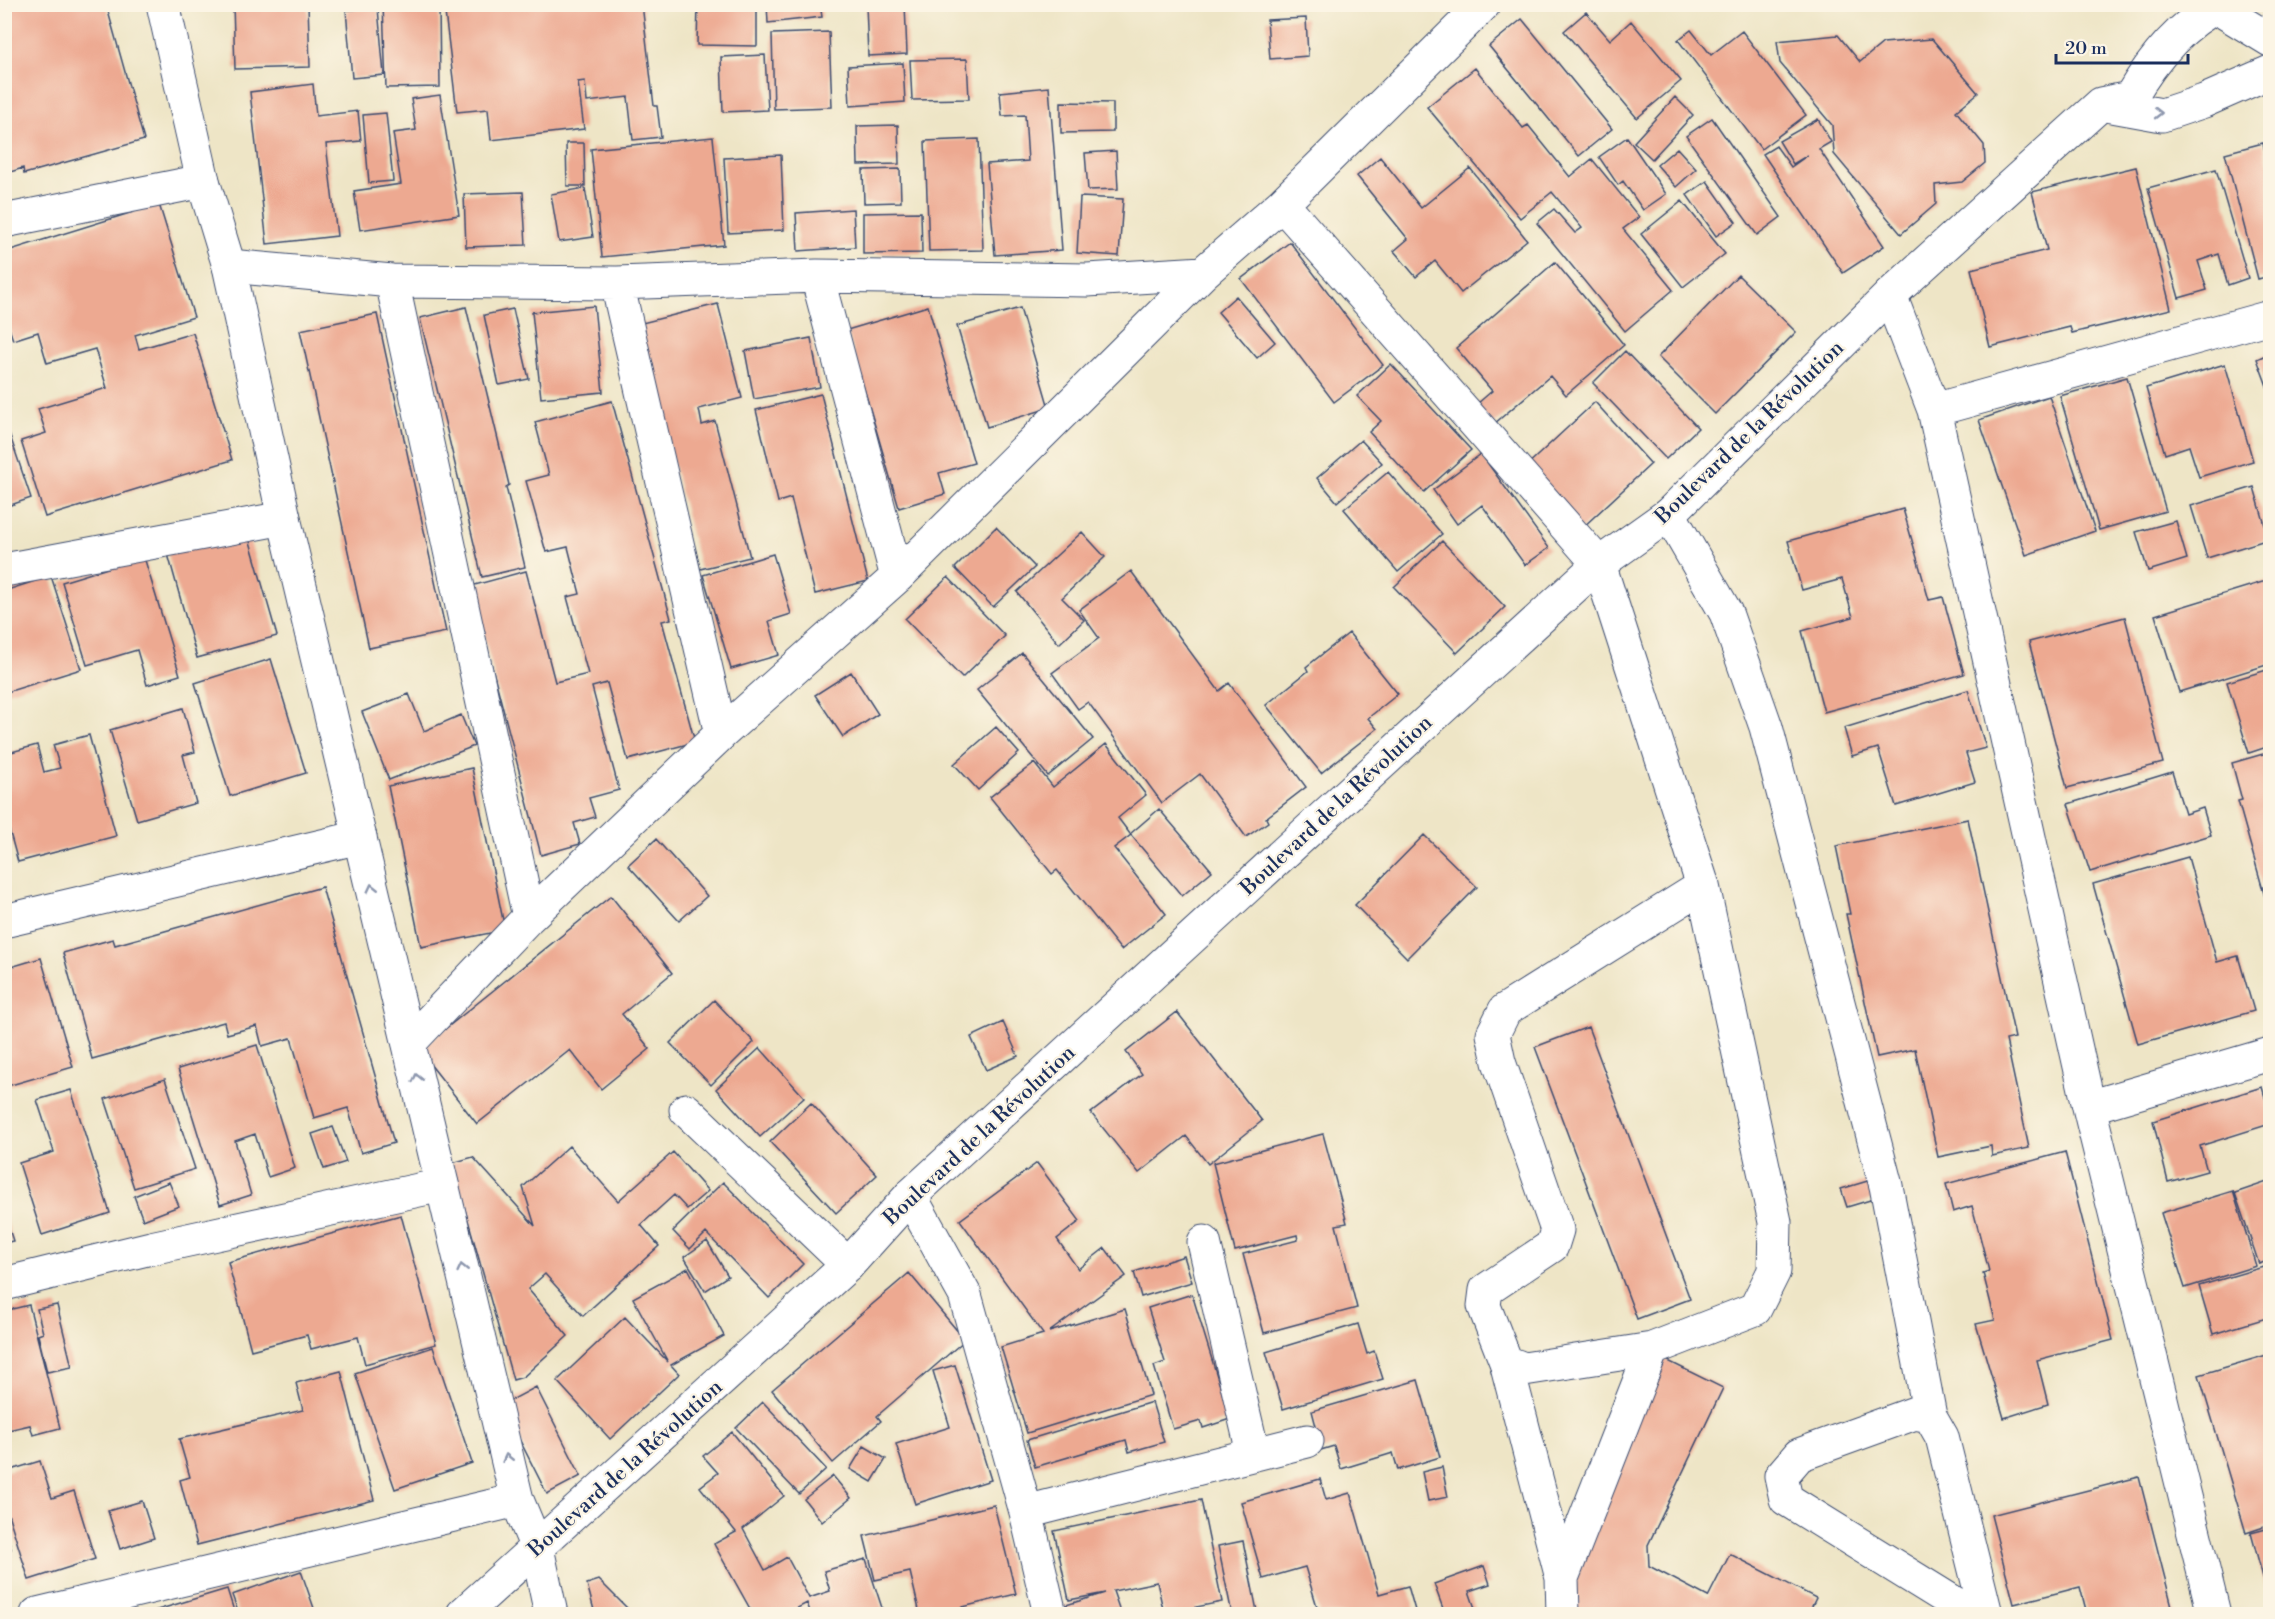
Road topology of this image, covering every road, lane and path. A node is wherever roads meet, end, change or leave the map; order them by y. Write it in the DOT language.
graph roads {
  1 [pos="163,4"];
  2 [pos="1484,4"];
  3 [pos="2214,5"];
  4 [pos="2271,40"];
  5 [pos="2258,78"];
  6 [pos="2101,104"];
  7 [pos="203,181"];
  8 [pos="1282,204"];
  9 [pos="4,221"];
  10 [pos="229,266"];
  11 [pos="1203,273"];
  12 [pos="817,276"];
  13 [pos="392,281"];
  14 [pos="617,283"];
  15 [pos="1890,295"];
  16 [pos="2271,317"];
  17 [pos="1934,410"];
  18 [pos="1669,514"];
  19 [pos="285,518"];
  20 [pos="1599,564"];
  21 [pos="4,570"];
  22 [pos="897,577"];
  23 [pos="721,734"];
  24 [pos="360,837"];
  25 [pos="1702,886"];
  26 [pos="529,917"];
  27 [pos="4,921"];
  28 [pos="409,1043"];
  29 [pos="2271,1054"];
  30 [pos="2089,1107"];
  31 [pos="686,1110"];
  32 [pos="442,1185"];
  33 [pos="910,1196"];
  34 [pos="1204,1242"];
  35 [pos="848,1264"];
  36 [pos="4,1284"];
  37 [pos="1652,1350"];
  38 [pos="1506,1362"];
  39 [pos="1930,1416"];
  40 [pos="1307,1441"];
  41 [pos="1253,1453"];
  42 [pos="517,1500"];
  43 [pos="1026,1512"];
  44 [pos="537,1548"];
  45 [pos="1562,1578"];
  46 [pos="37,1614"];
  47 [pos="463,1614"];
  48 [pos="551,1614"];
  49 [pos="1050,1614"];
  50 [pos="1563,1614"];
  51 [pos="1972,1614"];
  52 [pos="1986,1614"];
  53 [pos="2214,1614"];
  1 -- 7 [label="street"];
  2 -- 8 [label="street"];
  3 -- 4 [label="street"];
  3 -- 6 [label="street"];
  6 -- 5 [label="street, one-way"];
  6 -- 15 [label="street, Boulevard de la Révolution"];
  7 -- 9 [label="street"];
  7 -- 10 [label="street"];
  8 -- 11 [label="street"];
  8 -- 20 [label="street"];
  10 -- 13 [label="street"];
  10 -- 19 [label="street"];
  11 -- 12 [label="street"];
  11 -- 22 [label="street"];
  12 -- 14 [label="street"];
  12 -- 22 [label="street"];
  13 -- 14 [label="street"];
  13 -- 26 [label="street"];
  14 -- 23 [label="street"];
  15 -- 17 [label="street"];
  15 -- 18 [label="street, Boulevard de la Révolution"];
  16 -- 17 [label="street"];
  17 -- 30 [label="street"];
  18 -- 20 [label="street, Boulevard de la Révolution"];
  18 -- 39 [label="street"];
  19 -- 21 [label="street"];
  19 -- 24 [label="street"];
  20 -- 25 [label="street"];
  20 -- 33 [label="street, Boulevard de la Révolution"];
  22 -- 23 [label="street"];
  23 -- 26 [label="street"];
  24 -- 27 [label="street"];
  28 -- 24 [label="street, one-way"];
  25 -- 37 [label="street"];
  25 -- 38 [label="street"];
  26 -- 28 [label="street"];
  32 -- 28 [label="street, one-way"];
  29 -- 30 [label="street"];
  30 -- 53 [label="street"];
  31 -- 35 [label="street"];
  32 -- 36 [label="street"];
  42 -- 32 [label="street, one-way"];
  33 -- 35 [label="street, Boulevard de la Révolution"];
  33 -- 43 [label="street"];
  34 -- 41 [label="street"];
  35 -- 44 [label="street, Boulevard de la Révolution"];
  37 -- 38 [label="street"];
  37 -- 45 [label="street"];
  38 -- 45 [label="street"];
  39 -- 51 [label="street"];
  39 -- 52 [label="street"];
  40 -- 41 [label="street"];
  41 -- 43 [label="street"];
  42 -- 44 [label="street"];
  42 -- 46 [label="street"];
  43 -- 49 [label="street"];
  44 -- 47 [label="street, Boulevard de la Révolution"];
  44 -- 48 [label="street"];
  45 -- 50 [label="street"];
}
